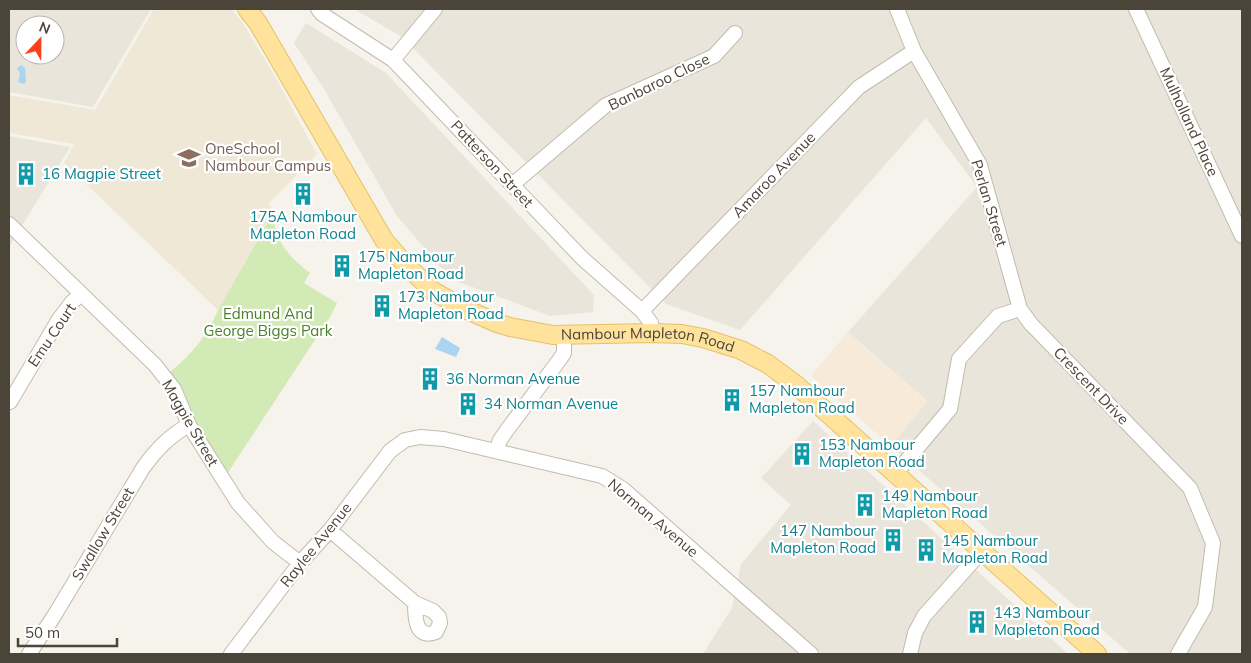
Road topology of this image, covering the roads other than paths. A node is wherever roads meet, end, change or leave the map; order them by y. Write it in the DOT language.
graph roads {
  1 [pos="247,9"];
  2 [pos="318,9"];
  3 [pos="435,9"];
  4 [pos="897,9"];
  5 [pos="1136,9"];
  6 [pos="735,33"];
  7 [pos="914,51"];
  8 [pos="393,60"];
  9 [pos="512,185"];
  10 [pos="9,224"];
  11 [pos="1242,236"];
  12 [pos="80,295"];
  13 [pos="1020,309"];
  14 [pos="642,311"];
  15 [pos="652,333"];
  16 [pos="564,335"];
  17 [pos="10,402"];
  18 [pos="190,425"];
  19 [pos="405,440"];
  20 [pos="496,451"];
  21 [pos="896,474"];
  22 [pos="330,530"];
  23 [pos="981,552"];
  24 [pos="300,563"];
  25 [pos="415,603"];
  26 [pos="29,654"];
  27 [pos="231,654"];
  28 [pos="811,654"];
  29 [pos="910,654"];
  30 [pos="1097,654"];
  31 [pos="1178,654"];
  1 -- 16 [label="main road, Nambour Mapleton Road"];
  2 -- 8 [label="street, Patterson Street"];
  3 -- 8 [label="street"];
  4 -- 7 [label="street, Perlan Street"];
  5 -- 11 [label="street, Mulholland Place"];
  6 -- 9 [label="street, Banbaroo Close"];
  7 -- 13 [label="street, Perlan Street"];
  7 -- 14 [label="street, Amaroo Avenue"];
  8 -- 9 [label="street, Patterson Street"];
  9 -- 14 [label="street, Patterson Street"];
  10 -- 12 [label="street, Magpie Street"];
  12 -- 17 [label="street, Emu Court"];
  12 -- 18 [label="street, Magpie Street"];
  13 -- 21 [label="street"];
  13 -- 31 [label="street, Crescent Drive"];
  14 -- 15 [label="street, Patterson Street"];
  15 -- 16 [label="main road, Nambour Mapleton Road"];
  15 -- 21 [label="main road, Nambour Mapleton Road"];
  16 -- 20 [label="street"];
  18 -- 24 [label="street, Magpie Street"];
  18 -- 26 [label="street, Swallow Street"];
  19 -- 20 [label="street, Norman Avenue"];
  19 -- 22 [label="street, Raylee Avenue"];
  20 -- 28 [label="street, Norman Avenue"];
  21 -- 23 [label="main road, Nambour Mapleton Road"];
  22 -- 24 [label="street, Raylee Avenue"];
  22 -- 25 [label="street"];
  23 -- 29 [label="street"];
  23 -- 30 [label="main road, Nambour Mapleton Road"];
  24 -- 27 [label="street, Raylee Avenue"];
}
